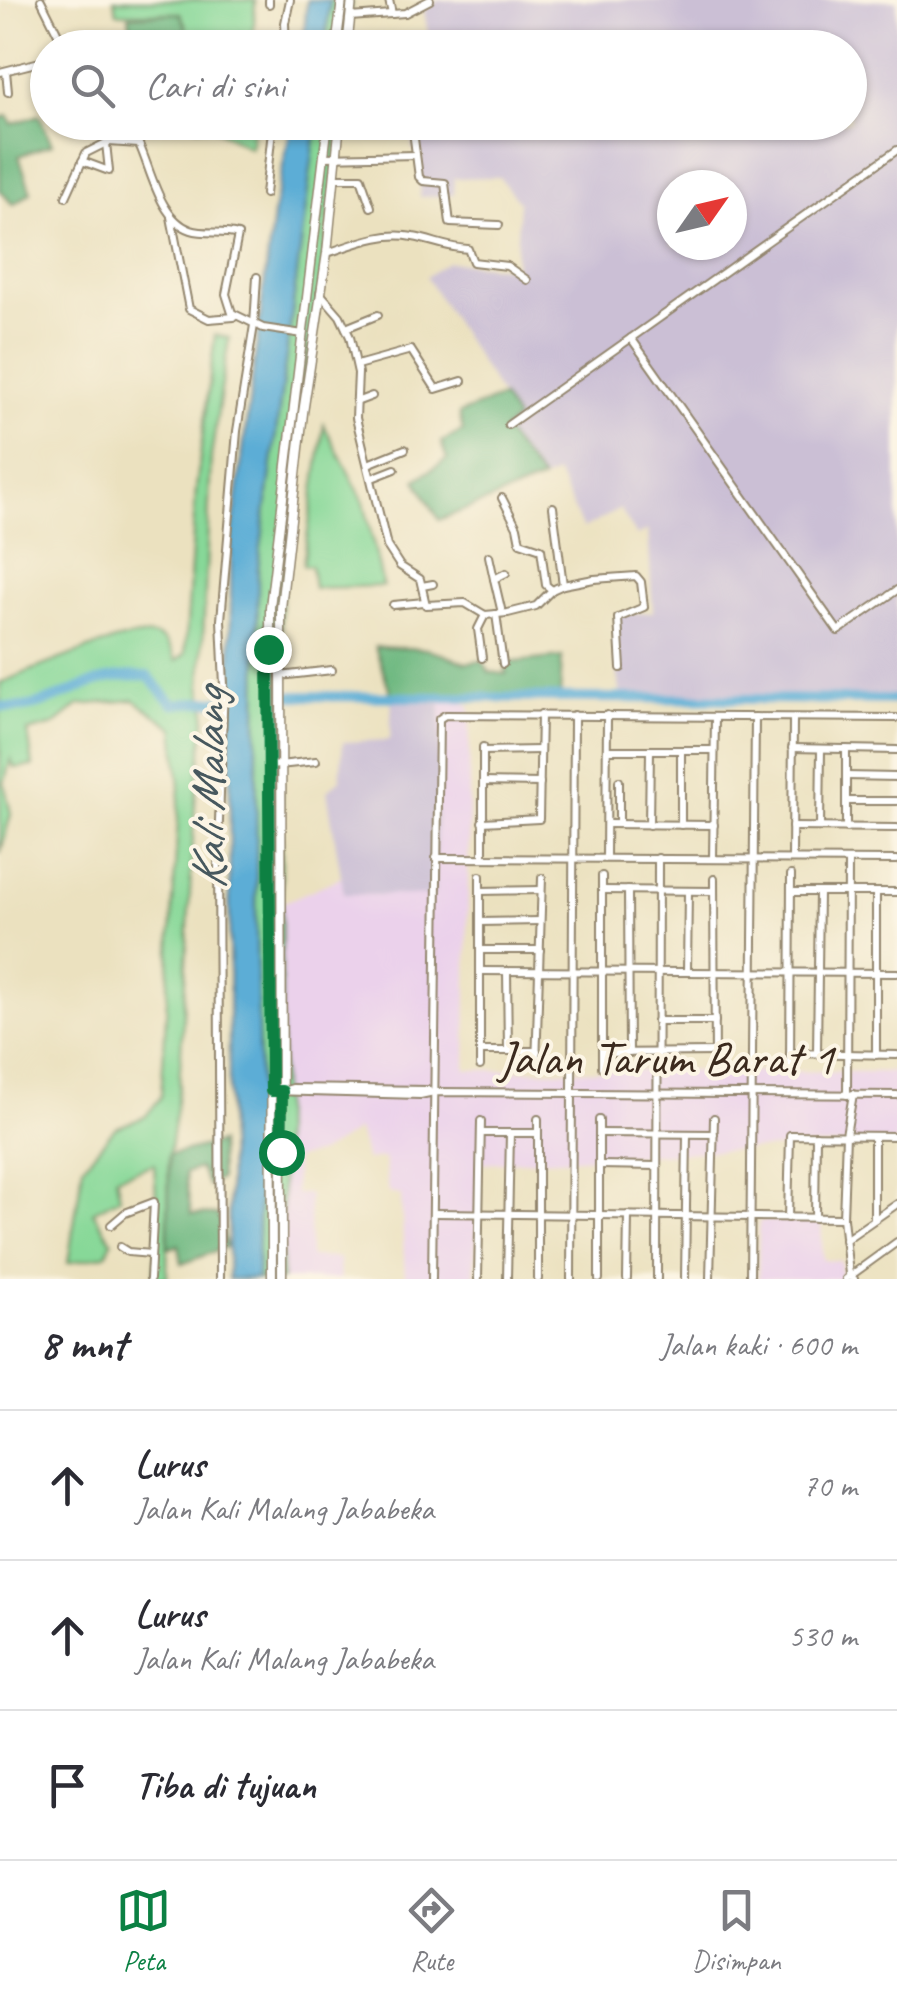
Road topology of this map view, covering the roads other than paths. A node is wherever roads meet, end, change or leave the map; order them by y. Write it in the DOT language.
graph roads {
  1 [pos="42,0"];
  2 [pos="290,0"];
  3 [pos="342,0"];
  4 [pos="352,0"];
  5 [pos="389,0"];
  6 [pos="430,0"];
  7 [pos="392,14"];
  8 [pos="350,17"];
  9 [pos="56,30"];
  10 [pos="285,30"];
  11 [pos="338,30"];
  12 [pos="348,30"];
  13 [pos="30,64"];
  14 [pos="3,71"];
  15 [pos="8,92"];
  16 [pos="270,140"];
  17 [pos="326,140"];
  18 [pos="338,140"];
  19 [pos="414,140"];
  20 [pos="107,142"];
  21 [pos="138,142"];
  22 [pos="897,150"];
  23 [pos="416,155"];
  24 [pos="324,157"];
  25 [pos="337,158"];
  26 [pos="81,161"];
  27 [pos="109,171"];
  28 [pos="335,178"];
  29 [pos="110,181"];
  30 [pos="265,194"];
  31 [pos="66,198"];
  32 [pos="370,207"];
  33 [pos="171,216"];
  34 [pos="499,224"];
  35 [pos="328,253"];
  36 [pos="257,278"];
  37 [pos="527,280"];
  38 [pos="320,293"];
  39 [pos="378,315"];
  40 [pos="236,317"];
  41 [pos="254,325"];
  42 [pos="346,328"];
  43 [pos="299,333"];
  44 [pos="631,338"];
  45 [pos="356,365"];
  46 [pos="462,381"];
  47 [pos="372,396"];
  48 [pos="356,402"];
  49 [pos="508,425"];
  50 [pos="405,449"];
  51 [pos="368,464"];
  52 [pos="395,469"];
  53 [pos="285,472"];
  54 [pos="296,472"];
  55 [pos="372,478"];
  56 [pos="502,498"];
  57 [pos="553,507"];
  58 [pos="489,556"];
  59 [pos="506,573"];
  60 [pos="494,578"];
  61 [pos="432,584"];
  62 [pos="562,585"];
  63 [pos="422,586"];
  64 [pos="552,590"];
  65 [pos="897,590"];
  66 [pos="424,602"];
  67 [pos="392,605"];
  68 [pos="485,614"];
  69 [pos="499,614"];
  70 [pos="482,658"];
  71 [pos="503,664"];
  72 [pos="620,668"];
  73 [pos="332,670"];
  74 [pos="280,679"];
  75 [pos="269,680"];
  76 [pos="541,714"];
  77 [pos="607,714"];
  78 [pos="574,715"];
  79 [pos="715,717"];
  80 [pos="754,717"];
  81 [pos="792,718"];
  82 [pos="897,718"];
  83 [pos="792,748"];
  84 [pos="821,749"];
  85 [pos="846,749"];
  86 [pos="540,750"];
  87 [pos="608,750"];
  88 [pos="650,750"];
  89 [pos="681,750"];
  90 [pos="714,750"];
  91 [pos="897,750"];
  92 [pos="316,761"];
  93 [pos="280,765"];
  94 [pos="270,766"];
  95 [pos="846,776"];
  96 [pos="897,777"];
  97 [pos="608,781"];
  98 [pos="484,782"];
  99 [pos="540,783"];
  100 [pos="846,800"];
  101 [pos="897,802"];
  102 [pos="482,822"];
  103 [pos="607,824"];
  104 [pos="619,824"];
  105 [pos="649,825"];
  106 [pos="681,825"];
  107 [pos="714,825"];
  108 [pos="792,827"];
  109 [pos="820,828"];
  110 [pos="846,828"];
  111 [pos="897,828"];
  112 [pos="483,857"];
  113 [pos="436,858"];
  114 [pos="572,858"];
  115 [pos="606,858"];
  116 [pos="658,858"];
  117 [pos="713,859"];
  118 [pos="792,859"];
  119 [pos="752,860"];
  120 [pos="848,860"];
  121 [pos="897,860"];
  122 [pos="791,875"];
  123 [pos="480,876"];
  124 [pos="602,876"];
  125 [pos="542,878"];
  126 [pos="714,878"];
  127 [pos="480,890"];
  128 [pos="541,890"];
  129 [pos="602,890"];
  130 [pos="628,890"];
  131 [pos="658,890"];
  132 [pos="688,890"];
  133 [pos="714,891"];
  134 [pos="792,892"];
  135 [pos="819,892"];
  136 [pos="848,892"];
  137 [pos="876,892"];
  138 [pos="897,892"];
  139 [pos="540,921"];
  140 [pos="480,922"];
  141 [pos="480,950"];
  142 [pos="540,950"];
  143 [pos="480,971"];
  144 [pos="507,971"];
  145 [pos="539,971"];
  146 [pos="572,972"];
  147 [pos="602,972"];
  148 [pos="628,972"];
  149 [pos="658,972"];
  150 [pos="688,972"];
  151 [pos="715,972"];
  152 [pos="752,972"];
  153 [pos="791,972"];
  154 [pos="818,973"];
  155 [pos="848,973"];
  156 [pos="876,973"];
  157 [pos="897,973"];
  158 [pos="657,1021"];
  159 [pos="715,1021"];
  160 [pos="536,1050"];
  161 [pos="508,1051"];
  162 [pos="480,1052"];
  163 [pos="716,1052"];
  164 [pos="602,1053"];
  165 [pos="629,1053"];
  166 [pos="657,1053"];
  167 [pos="790,1053"];
  168 [pos="817,1053"];
  169 [pos="847,1054"];
  170 [pos="876,1055"];
  171 [pos="897,1056"];
  172 [pos="480,1066"];
  173 [pos="536,1066"];
  174 [pos="716,1066"];
  175 [pos="790,1066"];
  176 [pos="602,1067"];
  177 [pos="276,1091"];
  178 [pos="434,1092"];
  179 [pos="572,1093"];
  180 [pos="657,1093"];
  181 [pos="750,1094"];
  182 [pos="850,1094"];
  183 [pos="897,1095"];
  184 [pos="714,1118"];
  185 [pos="538,1119"];
  186 [pos="600,1120"];
  187 [pos="481,1121"];
  188 [pos="538,1132"];
  189 [pos="482,1133"];
  190 [pos="510,1133"];
  191 [pos="600,1133"];
  192 [pos="657,1134"];
  193 [pos="686,1134"];
  194 [pos="714,1134"];
  195 [pos="816,1135"];
  196 [pos="846,1135"];
  197 [pos="874,1136"];
  198 [pos="897,1136"];
  199 [pos="600,1165"];
  200 [pos="657,1166"];
  201 [pos="897,1204"];
  202 [pos="433,1213"];
  203 [pos="509,1214"];
  204 [pos="538,1214"];
  205 [pos="571,1214"];
  206 [pos="600,1214"];
  207 [pos="481,1215"];
  208 [pos="628,1215"];
  209 [pos="657,1215"];
  210 [pos="686,1215"];
  211 [pos="712,1215"];
  212 [pos="752,1218"];
  213 [pos="788,1218"];
  214 [pos="815,1218"];
  215 [pos="843,1218"];
  216 [pos="874,1219"];
  217 [pos="111,1225"];
  218 [pos="844,1241"];
  219 [pos="897,1242"];
  220 [pos="120,1247"];
  221 [pos="151,1254"];
  222 [pos="850,1277"];
  223 [pos="150,1279"];
  224 [pos="220,1279"];
  225 [pos="272,1279"];
  226 [pos="282,1279"];
  227 [pos="432,1279"];
  228 [pos="478,1279"];
  229 [pos="507,1279"];
  230 [pos="538,1279"];
  231 [pos="571,1279"];
  232 [pos="599,1279"];
  233 [pos="627,1279"];
  234 [pos="657,1279"];
  235 [pos="684,1279"];
  236 [pos="710,1279"];
  237 [pos="750,1279"];
  1 -- 9 [label="street"];
  2 -- 10 [label="street"];
  3 -- 11 [label="main road"];
  4 -- 8 [label="main road"];
  5 -- 7 [label="street"];
  6 -- 7 [label="street"];
  7 -- 8 [label="street"];
  8 -- 12 [label="main road"];
  13 -- 14 [label="street"];
  14 -- 15 [label="street"];
  16 -- 30 [label="street"];
  17 -- 24 [label="main road"];
  18 -- 25 [label="main road"];
  19 -- 23 [label="street"];
  20 -- 21 [label="street"];
  20 -- 26 [label="street"];
  20 -- 27 [label="street"];
  21 -- 33 [label="street"];
  22 -- 44 [label="street"];
  23 -- 25 [label="street"];
  23 -- 34 [label="street"];
  24 -- 25 [label="street"];
  24 -- 43 [label="main road"];
  25 -- 28 [label="main road"];
  26 -- 27 [label="street"];
  26 -- 31 [label="street"];
  27 -- 29 [label="street"];
  28 -- 32 [label="street"];
  28 -- 35 [label="main road"];
  33 -- 40 [label="street"];
  33 -- 40 [label="street"];
  35 -- 37 [label="street"];
  35 -- 38 [label="main road"];
  36 -- 41 [label="street"];
  38 -- 42 [label="street"];
  38 -- 54 [label="main road"];
  39 -- 42 [label="street"];
  40 -- 41 [label="street"];
  41 -- 43 [label="street"];
  41 -- 224 [label="street"];
  42 -- 45 [label="street"];
  43 -- 53 [label="main road"];
  44 -- 49 [label="street"];
  44 -- 65 [label="street"];
  45 -- 46 [label="street"];
  45 -- 48 [label="street"];
  47 -- 48 [label="street"];
  48 -- 51 [label="street"];
  50 -- 51 [label="street"];
  51 -- 55 [label="street"];
  52 -- 55 [label="street"];
  53 -- 54 [label="main road"];
  53 -- 75 [label="main road"];
  54 -- 74 [label="main road"];
  55 -- 63 [label="street"];
  56 -- 64 [label="street"];
  57 -- 62 [label="street"];
  58 -- 60 [label="street"];
  59 -- 60 [label="street"];
  60 -- 69 [label="street"];
  61 -- 63 [label="street"];
  62 -- 64 [label="street"];
  62 -- 72 [label="street"];
  63 -- 66 [label="street"];
  64 -- 69 [label="street"];
  66 -- 67 [label="street"];
  66 -- 68 [label="street"];
  68 -- 69 [label="street"];
  68 -- 70 [label="street"];
  69 -- 71 [label="street"];
  73 -- 74 [label="street"];
  74 -- 75 [label="street"];
  74 -- 93 [label="main road"];
  75 -- 94 [label="main road"];
  76 -- 78 [label="street"];
  76 -- 86 [label="street"];
  76 -- 113 [label="street"];
  77 -- 78 [label="street"];
  77 -- 79 [label="street"];
  77 -- 87 [label="street"];
  78 -- 114 [label="street"];
  79 -- 80 [label="street"];
  79 -- 90 [label="street"];
  80 -- 81 [label="street"];
  80 -- 119 [label="street"];
  81 -- 82 [label="street"];
  81 -- 83 [label="street"];
  83 -- 84 [label="street"];
  83 -- 108 [label="street"];
  84 -- 85 [label="street"];
  84 -- 109 [label="street"];
  85 -- 91 [label="street"];
  85 -- 95 [label="street"];
  86 -- 98 [label="street"];
  86 -- 99 [label="street"];
  87 -- 88 [label="street"];
  87 -- 97 [label="street"];
  88 -- 89 [label="street"];
  88 -- 105 [label="street"];
  89 -- 90 [label="street"];
  89 -- 106 [label="street"];
  90 -- 107 [label="street"];
  92 -- 93 [label="street"];
  93 -- 94 [label="street"];
  93 -- 177 [label="main road"];
  94 -- 177 [label="main road"];
  95 -- 96 [label="street"];
  95 -- 100 [label="street"];
  97 -- 103 [label="street"];
  97 -- 104 [label="street"];
  98 -- 99 [label="street"];
  98 -- 102 [label="street"];
  99 -- 102 [label="street"];
  100 -- 101 [label="street"];
  100 -- 110 [label="street"];
  102 -- 112 [label="street"];
  103 -- 104 [label="street"];
  103 -- 115 [label="street"];
  104 -- 105 [label="street"];
  105 -- 106 [label="street"];
  106 -- 107 [label="street"];
  107 -- 117 [label="street"];
  108 -- 109 [label="street"];
  108 -- 118 [label="street"];
  109 -- 110 [label="street"];
  110 -- 111 [label="street"];
  112 -- 113 [label="street"];
  112 -- 114 [label="street"];
  113 -- 178 [label="street"];
  114 -- 115 [label="street"];
  114 -- 146 [label="street"];
  115 -- 116 [label="street"];
  116 -- 117 [label="street"];
  116 -- 131 [label="street"];
  117 -- 119 [label="street"];
  118 -- 119 [label="street"];
  118 -- 120 [label="street"];
  119 -- 152 [label="street"];
  120 -- 121 [label="street"];
  120 -- 136 [label="street"];
  122 -- 134 [label="street"];
  123 -- 127 [label="street"];
  124 -- 129 [label="street"];
  125 -- 128 [label="street"];
  126 -- 133 [label="street"];
  127 -- 128 [label="street"];
  127 -- 140 [label="street"];
  128 -- 139 [label="street"];
  129 -- 130 [label="street"];
  129 -- 147 [label="street"];
  130 -- 131 [label="street"];
  130 -- 148 [label="street"];
  131 -- 132 [label="street"];
  131 -- 149 [label="street"];
  132 -- 133 [label="street"];
  132 -- 150 [label="street"];
  133 -- 151 [label="street"];
  134 -- 135 [label="street"];
  134 -- 153 [label="street"];
  135 -- 136 [label="street"];
  135 -- 154 [label="street"];
  136 -- 137 [label="street"];
  136 -- 155 [label="street"];
  137 -- 138 [label="street"];
  137 -- 156 [label="street"];
  139 -- 140 [label="street"];
  139 -- 142 [label="street"];
  140 -- 141 [label="street"];
  141 -- 142 [label="street"];
  141 -- 143 [label="street"];
  142 -- 145 [label="street"];
  143 -- 144 [label="street"];
  143 -- 162 [label="street"];
  144 -- 145 [label="street"];
  144 -- 161 [label="street"];
  145 -- 146 [label="street"];
  145 -- 160 [label="street"];
  146 -- 147 [label="street"];
  146 -- 179 [label="street"];
  147 -- 148 [label="street"];
  147 -- 164 [label="street"];
  148 -- 149 [label="street"];
  148 -- 165 [label="street"];
  149 -- 150 [label="street"];
  149 -- 158 [label="street"];
  150 -- 151 [label="street"];
  151 -- 152 [label="street"];
  151 -- 159 [label="street"];
  152 -- 153 [label="street"];
  152 -- 181 [label="street"];
  153 -- 154 [label="street"];
  153 -- 167 [label="street"];
  154 -- 155 [label="street"];
  154 -- 168 [label="street"];
  155 -- 156 [label="street"];
  155 -- 169 [label="street"];
  156 -- 157 [label="street"];
  156 -- 170 [label="street"];
  158 -- 159 [label="street"];
  158 -- 166 [label="street"];
  159 -- 163 [label="street"];
  160 -- 161 [label="street"];
  160 -- 173 [label="street"];
  161 -- 162 [label="street"];
  162 -- 172 [label="street"];
  163 -- 166 [label="street"];
  163 -- 174 [label="street"];
  164 -- 165 [label="street"];
  164 -- 176 [label="street"];
  165 -- 166 [label="street"];
  166 -- 180 [label="street"];
  167 -- 168 [label="street"];
  167 -- 175 [label="street"];
  168 -- 169 [label="street"];
  169 -- 170 [label="street"];
  169 -- 182 [label="street"];
  170 -- 171 [label="street"];
  177 -- 178 [label="street, Jalan Tarum Barat 1"];
  177 -- 225 [label="main road"];
  177 -- 226 [label="main road"];
  178 -- 179 [label="street, Jalan Tarum Barat 1"];
  178 -- 202 [label="street"];
  179 -- 180 [label="street, Jalan Tarum Barat 1"];
  179 -- 205 [label="street"];
  180 -- 181 [label="street, Jalan Tarum Barat 1"];
  180 -- 192 [label="street"];
  181 -- 182 [label="street, Jalan Tarum Barat 1"];
  181 -- 212 [label="street"];
  182 -- 183 [label="street, Jalan Tarum Barat 1"];
  182 -- 196 [label="street"];
  184 -- 194 [label="street"];
  185 -- 188 [label="street"];
  186 -- 191 [label="street"];
  187 -- 189 [label="street"];
  188 -- 190 [label="street"];
  188 -- 204 [label="street"];
  189 -- 190 [label="street"];
  189 -- 207 [label="street"];
  190 -- 203 [label="street"];
  191 -- 192 [label="street"];
  191 -- 199 [label="street"];
  192 -- 193 [label="street"];
  192 -- 200 [label="street"];
  193 -- 194 [label="street"];
  193 -- 210 [label="street"];
  194 -- 211 [label="street"];
  195 -- 196 [label="street"];
  195 -- 213 [label="street"];
  195 -- 214 [label="street"];
  196 -- 197 [label="street"];
  196 -- 215 [label="street"];
  197 -- 198 [label="street"];
  197 -- 216 [label="street"];
  199 -- 200 [label="street"];
  199 -- 206 [label="street"];
  200 -- 209 [label="street"];
  201 -- 216 [label="street"];
  202 -- 207 [label="street"];
  202 -- 227 [label="street"];
  203 -- 204 [label="street"];
  203 -- 207 [label="street"];
  203 -- 229 [label="street"];
  204 -- 205 [label="street"];
  204 -- 230 [label="street"];
  205 -- 206 [label="street"];
  205 -- 231 [label="street"];
  206 -- 208 [label="street"];
  206 -- 232 [label="street"];
  207 -- 228 [label="street"];
  208 -- 209 [label="street"];
  208 -- 233 [label="street"];
  209 -- 210 [label="street"];
  209 -- 234 [label="street"];
  210 -- 211 [label="street"];
  210 -- 235 [label="street"];
  211 -- 212 [label="street"];
  211 -- 236 [label="street"];
  212 -- 213 [label="street"];
  212 -- 237 [label="street"];
  213 -- 214 [label="street"];
  214 -- 215 [label="street"];
  215 -- 218 [label="street"];
  216 -- 218 [label="street"];
  217 -- 221 [label="street"];
  218 -- 222 [label="street"];
  219 -- 222 [label="street"];
  220 -- 221 [label="street"];
  221 -- 223 [label="street"];
}
